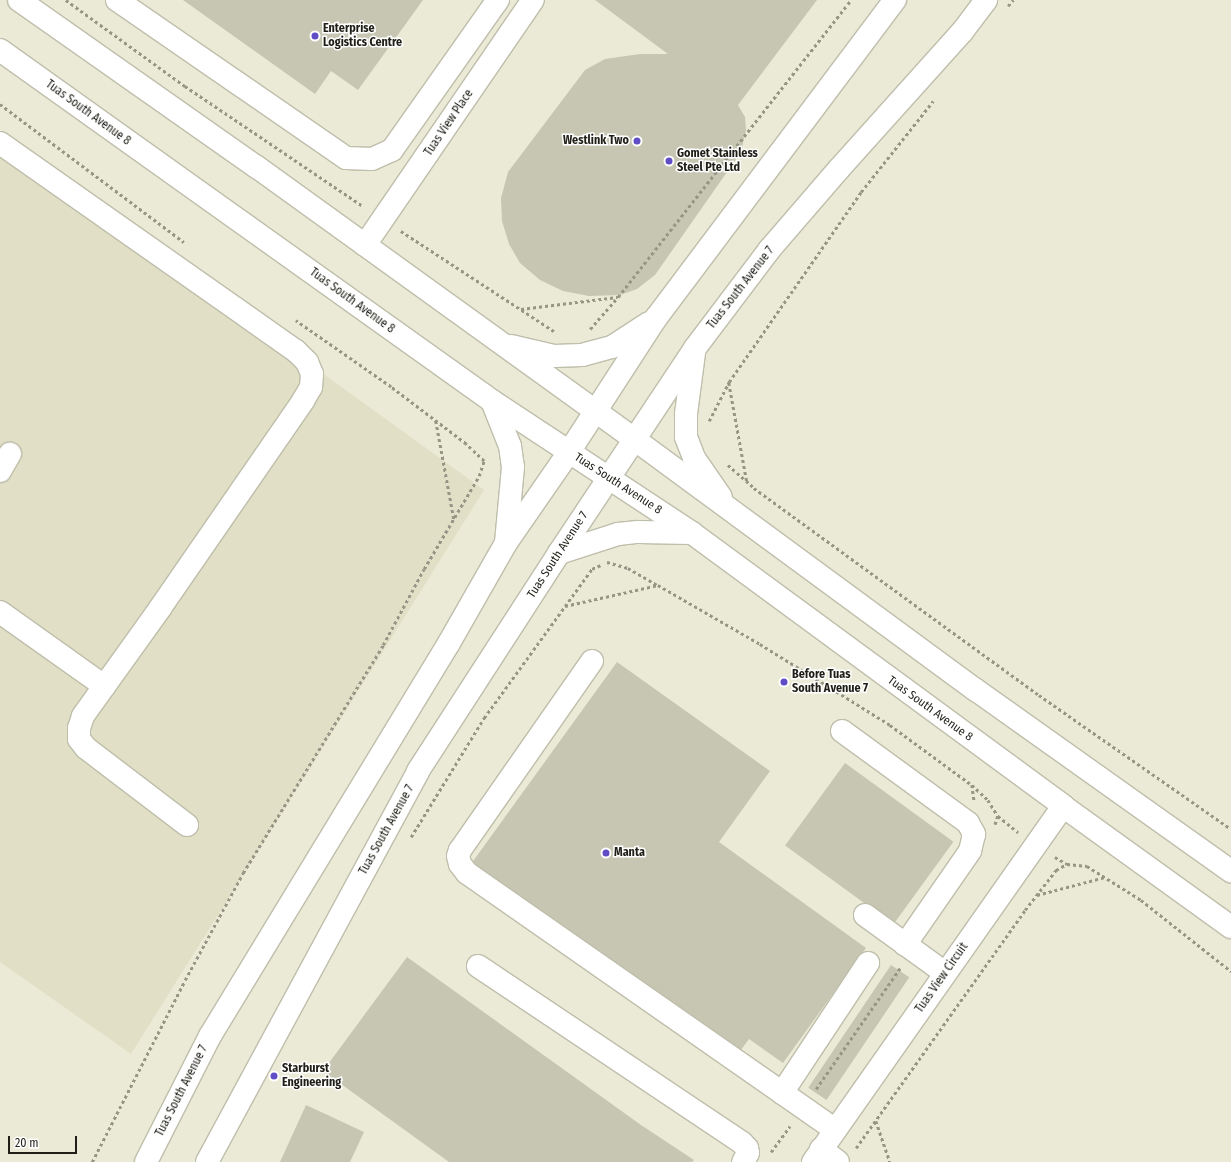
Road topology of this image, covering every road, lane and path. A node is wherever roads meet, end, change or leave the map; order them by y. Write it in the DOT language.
graph roads {
  1 [pos="19,0"];
  2 [pos="66,0"];
  3 [pos="118,0"];
  4 [pos="498,0"];
  5 [pos="533,0"];
  6 [pos="851,0"];
  7 [pos="894,0"];
  8 [pos="1013,0"];
  9 [pos="995,6"];
  10 [pos="0,50"];
  11 [pos="935,99"];
  12 [pos="0,104"];
  13 [pos="0,143"];
  14 [pos="383,220"];
  15 [pos="187,244"];
  16 [pos="365,245"];
  17 [pos="618,297"];
  18 [pos="521,310"];
  19 [pos="656,318"];
  20 [pos="295,320"];
  21 [pos="556,333"];
  22 [pos="586,333"];
  23 [pos="500,343"];
  24 [pos="695,348"];
  25 [pos="729,382"];
  26 [pos="492,401"];
  27 [pos="595,412"];
  28 [pos="436,421"];
  29 [pos="708,423"];
  30 [pos="634,439"];
  31 [pos="569,452"];
  32 [pos="727,464"];
  33 [pos="609,477"];
  34 [pos="747,482"];
  35 [pos="731,511"];
  36 [pos="454,519"];
  37 [pos="692,533"];
  38 [pos="506,543"];
  39 [pos="559,553"];
  40 [pos="658,585"];
  41 [pos="564,606"];
  42 [pos="0,612"];
  43 [pos="592,661"];
  44 [pos="104,686"];
  45 [pos="842,731"];
  46 [pos="1063,806"];
  47 [pos="188,825"];
  48 [pos="1231,829"];
  49 [pos="994,830"];
  50 [pos="407,843"];
  51 [pos="1231,872"];
  52 [pos="1105,877"];
  53 [pos="1036,895"];
  54 [pos="865,915"];
  55 [pos="1231,927"];
  56 [pos="909,947"];
  57 [pos="868,963"];
  58 [pos="478,966"];
  59 [pos="1231,971"];
  60 [pos="945,974"];
  61 [pos="782,1093"];
  62 [pos="804,1108"];
  63 [pos="876,1120"];
  64 [pos="836,1130"];
  65 [pos="768,1156"];
  66 [pos="832,1156"];
  67 [pos="92,1162"];
  68 [pos="146,1162"];
  69 [pos="207,1162"];
  70 [pos="743,1162"];
  71 [pos="890,1162"];
  1 -- 16 [label="street"];
  2 -- 14 [label="path"];
  3 -- 4 [label="street"];
  5 -- 14 [label="street, Tuas View Place"];
  6 -- 17 [label="path"];
  7 -- 19 [label="street, Tuas South Avenue 7"];
  8 -- 9 [label="path"];
  9 -- 24 [label="street, Tuas South Avenue 7"];
  10 -- 26 [label="street, Tuas South Avenue 8"];
  11 -- 25 [label="path"];
  12 -- 15 [label="path"];
  13 -- 44 [label="street"];
  14 -- 16 [label="street, Tuas View Place"];
  14 -- 18 [label="path"];
  16 -- 23 [label="street"];
  17 -- 18 [label="path"];
  17 -- 22 [label="path"];
  18 -- 21 [label="path"];
  19 -- 23 [label="street"];
  19 -- 27 [label="street, Tuas South Avenue 7"];
  20 -- 28 [label="path"];
  23 -- 27 [label="street"];
  24 -- 30 [label="street, Tuas South Avenue 7"];
  24 -- 35 [label="street"];
  25 -- 29 [label="path"];
  25 -- 34 [label="path"];
  26 -- 31 [label="street, Tuas South Avenue 8"];
  26 -- 38 [label="street"];
  27 -- 30 [label="street"];
  27 -- 31 [label="street, Tuas South Avenue 7"];
  28 -- 36 [label="path"];
  28 -- 36 [label="path"];
  30 -- 33 [label="street, Tuas South Avenue 7"];
  30 -- 35 [label="street"];
  31 -- 33 [label="street, Tuas South Avenue 8"];
  31 -- 38 [label="street, Tuas South Avenue 7"];
  32 -- 34 [label="path"];
  33 -- 37 [label="street, Tuas South Avenue 8"];
  33 -- 39 [label="street, Tuas South Avenue 7"];
  34 -- 48 [label="path"];
  35 -- 51 [label="street"];
  36 -- 67 [label="path"];
  37 -- 39 [label="street"];
  37 -- 46 [label="street, Tuas South Avenue 8"];
  38 -- 68 [label="street, Tuas South Avenue 7"];
  39 -- 69 [label="street, Tuas South Avenue 7"];
  40 -- 41 [label="path"];
  40 -- 41 [label="path"];
  40 -- 49 [label="path"];
  41 -- 50 [label="path"];
  42 -- 44 [label="street"];
  43 -- 61 [label="street"];
  44 -- 47 [label="street"];
  45 -- 56 [label="street"];
  46 -- 55 [label="street, Tuas South Avenue 8"];
  46 -- 60 [label="street, Tuas View Circuit"];
  52 -- 53 [label="path"];
  52 -- 53 [label="path"];
  52 -- 59 [label="path"];
  53 -- 63 [label="path"];
  54 -- 56 [label="street"];
  56 -- 60 [label="street"];
  56 -- 62 [label="path"];
  57 -- 61 [label="street"];
  58 -- 70 [label="street"];
  60 -- 64 [label="street, Tuas View Circuit"];
  61 -- 62 [label="street"];
  62 -- 64 [label="street"];
  62 -- 65 [label="path"];
  63 -- 66 [label="path"];
  63 -- 71 [label="path"];
  64 -- 66 [label="street, Tuas View Circuit"];
}
